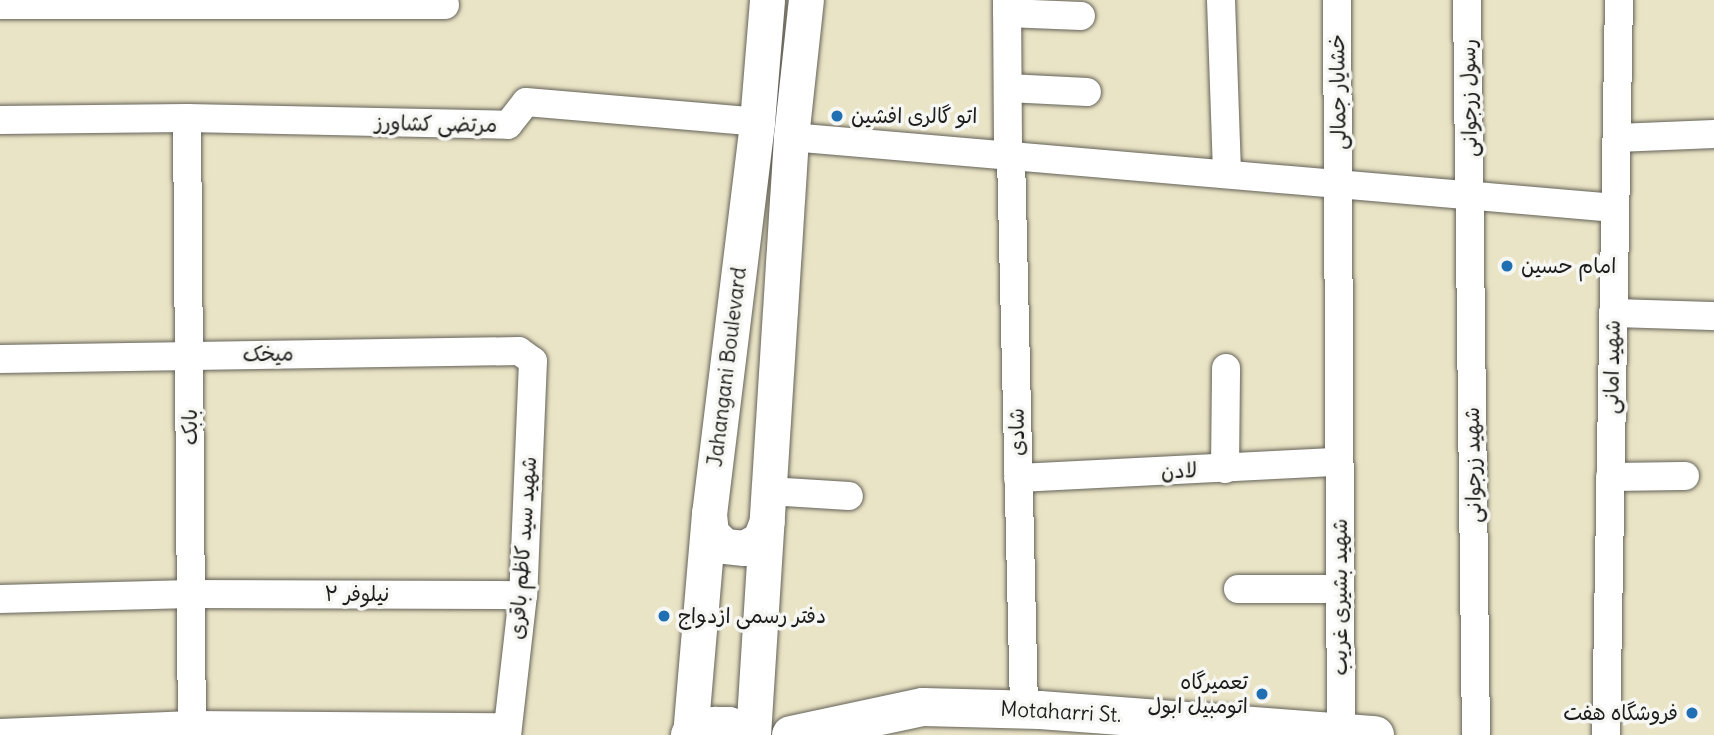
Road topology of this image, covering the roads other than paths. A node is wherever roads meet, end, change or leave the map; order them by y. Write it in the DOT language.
graph roads {
  1 [pos="767,0"];
  2 [pos="806,0"];
  3 [pos="1221,0"];
  4 [pos="1336,0"];
  5 [pos="1467,0"];
  6 [pos="1619,0"];
  7 [pos="214,3"];
  8 [pos="0,5"];
  9 [pos="445,5"];
  10 [pos="1007,6"];
  11 [pos="1081,16"];
  12 [pos="1008,88"];
  13 [pos="1087,92"];
  14 [pos="187,118"];
  15 [pos="0,120"];
  16 [pos="757,122"];
  17 [pos="1714,134"];
  18 [pos="791,136"];
  19 [pos="1617,138"];
  20 [pos="1009,156"];
  21 [pos="1227,174"];
  22 [pos="1339,184"];
  23 [pos="1470,196"];
  24 [pos="1615,208"];
  25 [pos="1613,313"];
  26 [pos="1714,316"];
  27 [pos="189,355"];
  28 [pos="0,359"];
  29 [pos="533,361"];
  30 [pos="1226,368"];
  31 [pos="1339,462"];
  32 [pos="1225,469"];
  33 [pos="1685,476"];
  34 [pos="1611,477"];
  35 [pos="1018,478"];
  36 [pos="849,496"];
  37 [pos="768,506"];
  38 [pos="709,514"];
  39 [pos="1238,589"];
  40 [pos="1340,589"];
  41 [pos="191,594"];
  42 [pos="523,595"];
  43 [pos="0,599"];
  44 [pos="1024,709"];
  45 [pos="192,730"];
  46 [pos="507,731"];
  47 [pos="0,733"];
  48 [pos="1358,734"];
  49 [pos="690,735"];
  50 [pos="751,735"];
  51 [pos="791,735"];
  52 [pos="1476,735"];
  53 [pos="1606,735"];
  1 -- 16 [label="street, Jahangani Boulevard"];
  2 -- 18 [label="street, Jahangani Boulevard"];
  3 -- 21 [label="street"];
  4 -- 22 [label="street, خشایار جمالی"];
  5 -- 23 [label="street, رسول زرجوانی"];
  6 -- 19 [label="street, شهید امانی"];
  7 -- 8 [label="street"];
  7 -- 9 [label="street"];
  10 -- 11 [label="street"];
  10 -- 12 [label="street, شادی"];
  12 -- 13 [label="street"];
  12 -- 20 [label="street, شادی"];
  14 -- 15 [label="street"];
  14 -- 16 [label="street, مرتضی کشاورز"];
  14 -- 27 [label="street, بابک"];
  16 -- 38 [label="street, Jahangani Boulevard"];
  17 -- 19 [label="street"];
  18 -- 20 [label="street"];
  18 -- 37 [label="street, Jahangani Boulevard"];
  19 -- 24 [label="street, شهید امانی"];
  20 -- 21 [label="street"];
  20 -- 35 [label="street, شادی"];
  21 -- 22 [label="street"];
  22 -- 23 [label="street"];
  22 -- 31 [label="street, خشایار جمالی"];
  23 -- 24 [label="street"];
  23 -- 52 [label="street, شهید زرجوانی"];
  24 -- 25 [label="street, شهید امانی"];
  25 -- 26 [label="street"];
  25 -- 34 [label="street, شهید امانی"];
  27 -- 28 [label="street, میخک"];
  27 -- 29 [label="street, میخک"];
  27 -- 41 [label="street, بابک"];
  29 -- 42 [label="street, شهید سید کاظم باقری"];
  30 -- 32 [label="street"];
  31 -- 32 [label="street, لادن"];
  31 -- 40 [label="street, شهید بشیری غریب"];
  32 -- 35 [label="street, لادن"];
  33 -- 34 [label="street"];
  34 -- 53 [label="street, شهید امانی"];
  35 -- 44 [label="street, شادی"];
  36 -- 37 [label="street"];
  37 -- 38 [label="street"];
  37 -- 50 [label="street, Jahangani Boulevard"];
  38 -- 49 [label="street, Jahangani Boulevard"];
  39 -- 40 [label="street"];
  40 -- 48 [label="street, شهید بشیری غریب"];
  41 -- 42 [label="street, نیلوفر ۲"];
  41 -- 43 [label="street, نیلوفر ۲"];
  41 -- 45 [label="street, بابک"];
  42 -- 46 [label="street, شهید سید کاظم باقری"];
  44 -- 48 [label="main road, Motaharri St."];
  44 -- 51 [label="main road, Motaharri St."];
  45 -- 46 [label="street"];
  45 -- 47 [label="street"];
  49 -- 50 [label="main road"];
}
